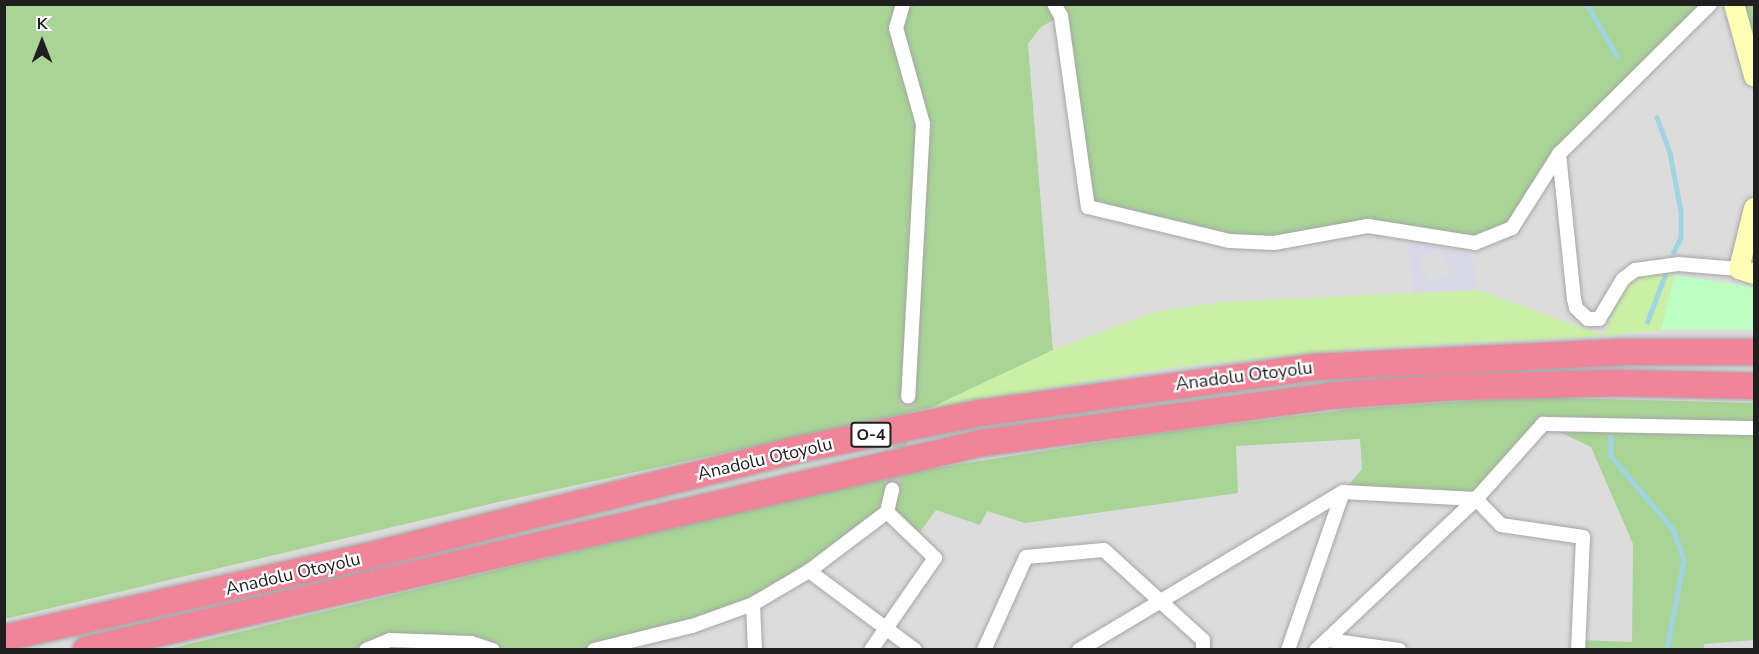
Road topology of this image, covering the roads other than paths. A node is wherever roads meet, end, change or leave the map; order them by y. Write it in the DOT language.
graph roads {
  1 [pos="903,4"];
  2 [pos="1054,4"];
  3 [pos="1710,4"];
  4 [pos="1734,4"];
  5 [pos="1755,76"];
  6 [pos="1559,154"];
  7 [pos="1755,208"];
  8 [pos="1747,272"];
  9 [pos="1755,352"];
  10 [pos="1755,386"];
  11 [pos="908,397"];
  12 [pos="1755,428"];
  13 [pos="892,490"];
  14 [pos="1343,492"];
  15 [pos="1476,499"];
  16 [pos="886,512"];
  17 [pos="809,571"];
  18 [pos="1159,600"];
  19 [pos="753,604"];
  20 [pos="885,628"];
  21 [pos="4,638"];
  22 [pos="1328,640"];
  23 [pos="86,650"];
  24 [pos="366,650"];
  25 [pos="493,650"];
  26 [pos="594,650"];
  27 [pos="756,650"];
  28 [pos="871,650"];
  29 [pos="915,650"];
  30 [pos="984,650"];
  31 [pos="1079,650"];
  32 [pos="1203,650"];
  33 [pos="1288,650"];
  34 [pos="1316,650"];
  35 [pos="1399,650"];
  36 [pos="1578,650"];
  1 -- 11 [label="street"];
  2 -- 6 [label="street"];
  3 -- 6 [label="street"];
  4 -- 5 [label="street"];
  6 -- 8 [label="street"];
  7 -- 8 [label="street"];
  9 -- 21 [label="highway, Anadolu Otoyolu / O-4"];
  10 -- 23 [label="highway, Anadolu Otoyolu / O-4"];
  12 -- 15 [label="street"];
  13 -- 16 [label="street"];
  14 -- 15 [label="street"];
  14 -- 18 [label="street"];
  14 -- 33 [label="street"];
  15 -- 22 [label="street"];
  15 -- 36 [label="street"];
  16 -- 17 [label="street"];
  16 -- 20 [label="street"];
  17 -- 19 [label="street"];
  17 -- 20 [label="street"];
  18 -- 30 [label="street"];
  18 -- 31 [label="street"];
  18 -- 32 [label="street"];
  19 -- 26 [label="street"];
  19 -- 27 [label="street"];
  20 -- 28 [label="street"];
  20 -- 29 [label="street"];
  22 -- 34 [label="street"];
  22 -- 35 [label="street"];
  24 -- 25 [label="street"];
}
